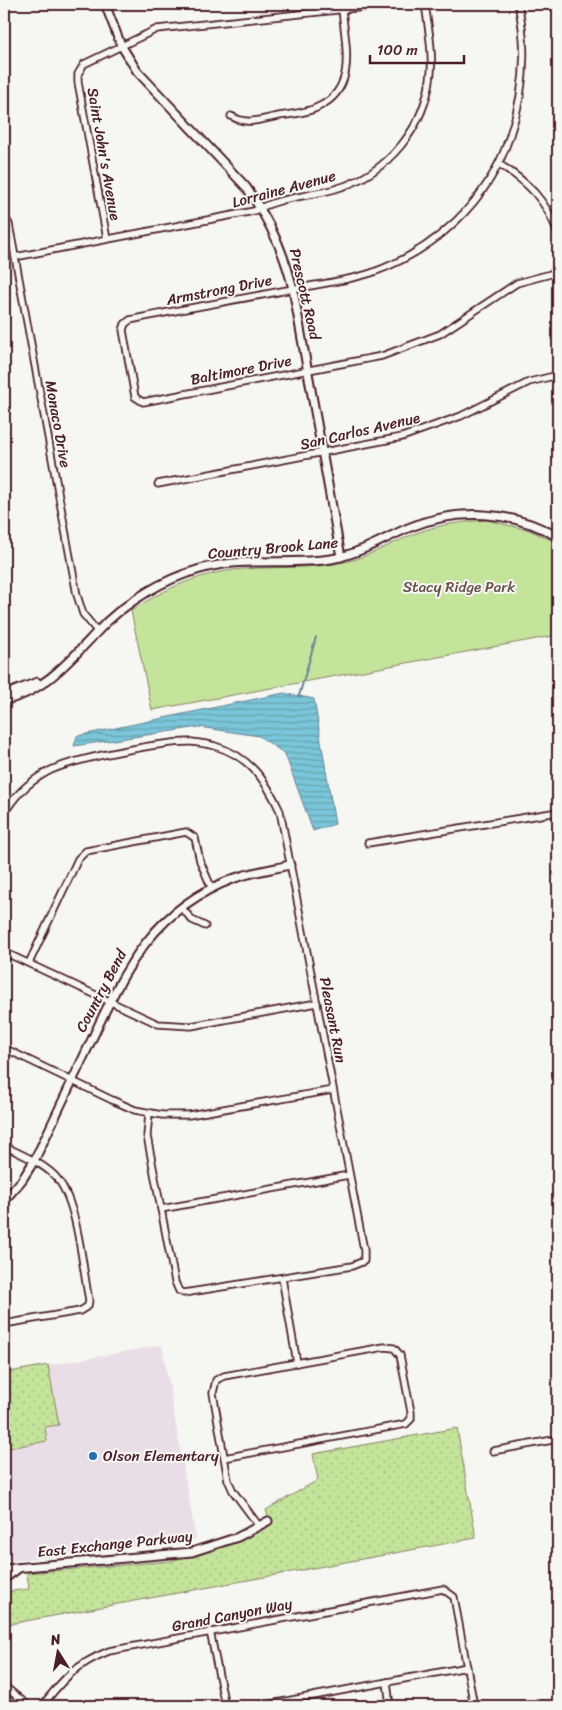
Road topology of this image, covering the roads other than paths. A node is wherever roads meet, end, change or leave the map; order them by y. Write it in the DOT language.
graph roads {
  1 [pos="105,4"];
  2 [pos="394,4"];
  3 [pos="425,4"];
  4 [pos="518,4"];
  5 [pos="342,9"];
  6 [pos="122,45"];
  7 [pos="231,116"];
  8 [pos="499,164"];
  9 [pos="261,208"];
  10 [pos="4,218"];
  11 [pos="558,234"];
  12 [pos="107,239"];
  13 [pos="15,257"];
  14 [pos="558,272"];
  15 [pos="292,289"];
  16 [pos="126,323"];
  17 [pos="307,371"];
  18 [pos="558,375"];
  19 [pos="322,453"];
  20 [pos="158,484"];
  21 [pos="558,537"];
  22 [pos="341,557"];
  23 [pos="97,631"];
  24 [pos="47,678"];
  25 [pos="4,695"];
  26 [pos="4,700"];
  27 [pos="558,812"];
  28 [pos="4,814"];
  29 [pos="368,843"];
  30 [pos="290,865"];
  31 [pos="212,889"];
  32 [pos="182,908"];
  33 [pos="206,926"];
  34 [pos="4,952"];
  35 [pos="29,963"];
  36 [pos="109,1002"];
  37 [pos="317,1003"];
  38 [pos="4,1048"];
  39 [pos="72,1081"];
  40 [pos="333,1090"];
  41 [pos="149,1113"];
  42 [pos="4,1146"];
  43 [pos="34,1161"];
  44 [pos="350,1175"];
  45 [pos="4,1201"];
  46 [pos="161,1209"];
  47 [pos="282,1278"];
  48 [pos="4,1324"];
  49 [pos="296,1362"];
  50 [pos="558,1439"];
  51 [pos="493,1451"];
  52 [pos="224,1458"];
  53 [pos="268,1521"];
  54 [pos="259,1526"];
  55 [pos="19,1568"];
  56 [pos="4,1570"];
  57 [pos="4,1579"];
  58 [pos="210,1631"];
  59 [pos="467,1668"];
  60 [pos="387,1682"];
  61 [pos="4,1686"];
  62 [pos="306,1698"];
  63 [pos="29,1706"];
  64 [pos="42,1706"];
  65 [pos="225,1706"];
  66 [pos="260,1706"];
  67 [pos="308,1706"];
  68 [pos="390,1706"];
  69 [pos="474,1706"];
  1 -- 6 [label="street, Prescott Road"];
  2 -- 5 [label="street, Saint John's Avenue"];
  3 -- 9 [label="street, Lorraine Avenue"];
  4 -- 8 [label="street, Armstrong Drive"];
  5 -- 6 [label="street, Saint John's Avenue"];
  5 -- 7 [label="street"];
  6 -- 9 [label="street, Prescott Road"];
  6 -- 12 [label="street, Saint John's Avenue"];
  8 -- 11 [label="street"];
  8 -- 15 [label="street, Armstrong Drive"];
  9 -- 12 [label="street, Lorraine Avenue"];
  9 -- 15 [label="street, Prescott Road"];
  10 -- 13 [label="street, Monaco Drive"];
  12 -- 13 [label="street, Lorraine Avenue"];
  13 -- 23 [label="street, Monaco Drive"];
  14 -- 17 [label="street, Baltimore Drive"];
  15 -- 16 [label="street, Armstrong Drive"];
  15 -- 17 [label="street, Prescott Road"];
  16 -- 17 [label="street, Baltimore Drive"];
  17 -- 19 [label="street, Prescott Road"];
  18 -- 19 [label="street, San Carlos Avenue"];
  19 -- 20 [label="street, San Carlos Avenue"];
  19 -- 22 [label="street, Prescott Road"];
  21 -- 22 [label="street, Country Brook Lane"];
  22 -- 23 [label="street, Country Brook Lane"];
  23 -- 24 [label="street, Country Brook Lane"];
  24 -- 25 [label="street, Country Brook Lane"];
  24 -- 26 [label="street, Country Brook Lane"];
  27 -- 29 [label="street"];
  28 -- 30 [label="street, Pleasant Run"];
  30 -- 31 [label="street, Country Bend"];
  30 -- 37 [label="street, Pleasant Run"];
  31 -- 32 [label="street, Country Bend"];
  31 -- 35 [label="street"];
  32 -- 33 [label="street"];
  32 -- 36 [label="street, Country Bend"];
  34 -- 35 [label="street"];
  35 -- 36 [label="street"];
  36 -- 37 [label="street"];
  36 -- 39 [label="street, Country Bend"];
  37 -- 40 [label="street, Pleasant Run"];
  38 -- 39 [label="street"];
  39 -- 41 [label="street"];
  39 -- 43 [label="street, Country Bend"];
  40 -- 41 [label="street"];
  40 -- 44 [label="street, Pleasant Run"];
  41 -- 46 [label="street"];
  42 -- 43 [label="street"];
  43 -- 45 [label="street, Country Bend"];
  43 -- 48 [label="street"];
  44 -- 46 [label="street"];
  44 -- 47 [label="street, Pleasant Run"];
  46 -- 47 [label="street"];
  47 -- 49 [label="street"];
  49 -- 52 [label="street"];
  49 -- 52 [label="street"];
  50 -- 51 [label="street"];
  52 -- 54 [label="street"];
  53 -- 54 [label="street, East Exchange Parkway"];
  54 -- 55 [label="street, East Exchange Parkway"];
  55 -- 56 [label="street, East Exchange Parkway"];
  55 -- 57 [label="street, East Exchange Parkway"];
  58 -- 59 [label="street, Grand Canyon Way"];
  58 -- 64 [label="street, Grand Canyon Way"];
  58 -- 65 [label="street"];
  59 -- 60 [label="street"];
  59 -- 69 [label="street"];
  60 -- 62 [label="street"];
  60 -- 68 [label="street"];
  61 -- 63 [label="street"];
  62 -- 66 [label="street"];
  62 -- 67 [label="street"];
}
